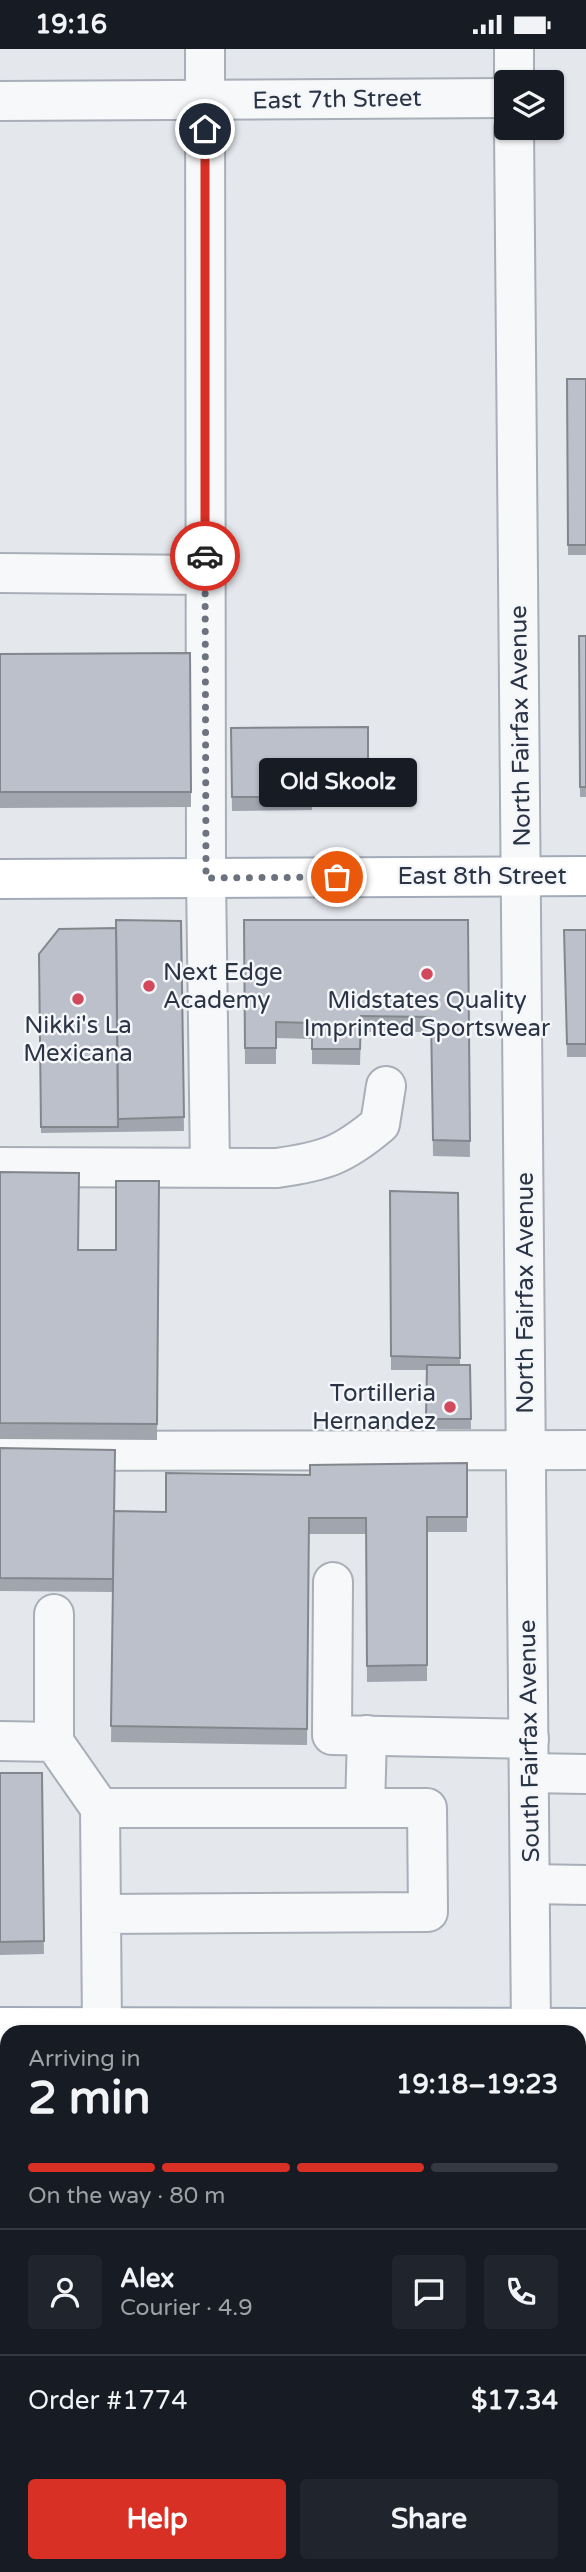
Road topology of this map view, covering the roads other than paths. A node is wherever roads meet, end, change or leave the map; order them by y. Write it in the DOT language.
graph roads {
  1 [pos="205,49"];
  2 [pos="514,49"];
  3 [pos="514,70"];
  4 [pos="494,98"];
  5 [pos="0,101"];
  6 [pos="205,101"];
  7 [pos="514,140"];
  8 [pos="0,573"];
  9 [pos="205,575"];
  10 [pos="522,876"];
  11 [pos="586,876"];
  12 [pos="206,878"];
  13 [pos="0,879"];
  14 [pos="386,1086"];
  15 [pos="0,1167"];
  16 [pos="210,1167"];
  17 [pos="586,1450"];
  18 [pos="0,1451"];
  19 [pos="526,1451"];
  20 [pos="333,1582"];
  21 [pos="54,1614"];
  22 [pos="367,1735"];
  23 [pos="0,1741"];
  24 [pos="54,1742"];
  25 [pos="529,1756"];
  26 [pos="586,1774"];
  27 [pos="100,1808"];
  28 [pos="365,1808"];
  29 [pos="530,1884"];
  30 [pos="586,1885"];
  31 [pos="102,1914"];
  32 [pos="102,2025"];
  33 [pos="531,2025"];
  1 -- 6 [label="street"];
  2 -- 3 [label="street"];
  4 -- 6 [label="street, East 7th Street"];
  5 -- 6 [label="street, East 7th Street"];
  6 -- 9 [label="street"];
  7 -- 10 [label="street, North Fairfax Avenue"];
  8 -- 9 [label="street"];
  9 -- 12 [label="street"];
  10 -- 11 [label="main road, East 8th Street"];
  10 -- 12 [label="main road, East 8th Street"];
  10 -- 19 [label="street, North Fairfax Avenue"];
  12 -- 13 [label="main road, East 8th Street"];
  12 -- 16 [label="street"];
  14 -- 16 [label="street"];
  15 -- 16 [label="street"];
  17 -- 19 [label="street"];
  18 -- 19 [label="street"];
  19 -- 25 [label="street, South Fairfax Avenue"];
  20 -- 22 [label="street"];
  21 -- 24 [label="street"];
  22 -- 25 [label="street"];
  22 -- 28 [label="street"];
  23 -- 24 [label="street"];
  24 -- 27 [label="street"];
  25 -- 26 [label="street"];
  25 -- 29 [label="street, South Fairfax Avenue"];
  27 -- 28 [label="street"];
  27 -- 31 [label="street"];
  28 -- 31 [label="street"];
  29 -- 30 [label="street"];
  29 -- 33 [label="street, South Fairfax Avenue"];
  31 -- 32 [label="street"];
}
